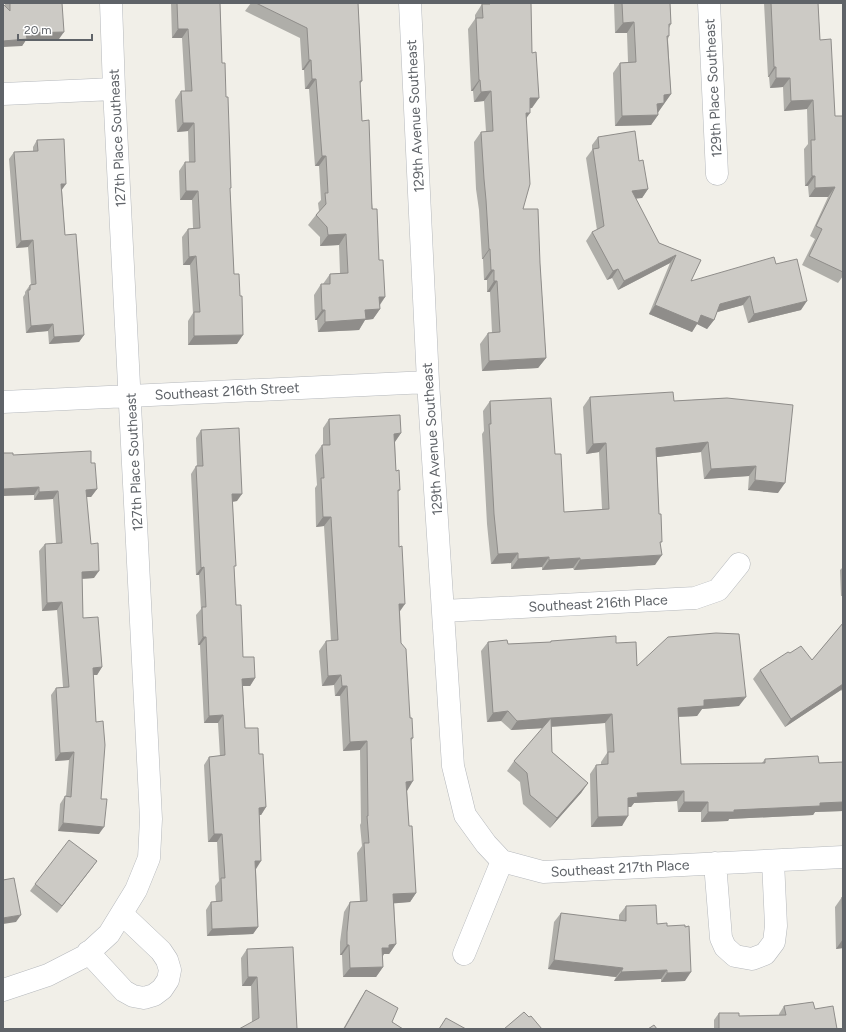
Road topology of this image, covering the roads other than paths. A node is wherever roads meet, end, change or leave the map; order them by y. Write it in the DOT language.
graph roads {
  1 [pos="111,3"];
  2 [pos="410,3"];
  3 [pos="709,3"];
  4 [pos="114,89"];
  5 [pos="3,94"];
  6 [pos="717,174"];
  7 [pos="428,382"];
  8 [pos="130,396"];
  9 [pos="3,402"];
  10 [pos="739,564"];
  11 [pos="443,611"];
  12 [pos="843,857"];
  13 [pos="502,861"];
  14 [pos="773,861"];
  15 [pos="715,863"];
  16 [pos="122,914"];
  17 [pos="88,952"];
  18 [pos="464,954"];
  19 [pos="3,990"];
  1 -- 4 [label="street, 127th Place Southeast"];
  2 -- 7 [label="street, 129th Avenue Southeast"];
  3 -- 6 [label="street, 129th Place Southeast"];
  4 -- 5 [label="street"];
  4 -- 8 [label="street, 127th Place Southeast"];
  7 -- 8 [label="street, Southeast 216th Street"];
  7 -- 11 [label="street, 129th Avenue Southeast"];
  8 -- 9 [label="street, Southeast 216th Street"];
  8 -- 16 [label="street, 127th Place Southeast"];
  10 -- 11 [label="street, Southeast 216th Place"];
  11 -- 13 [label="street, 129th Avenue Southeast"];
  12 -- 14 [label="street, Southeast 217th Place"];
  13 -- 15 [label="street, Southeast 217th Place"];
  13 -- 18 [label="street"];
  14 -- 15 [label="street, Southeast 217th Place"];
  14 -- 15 [label="street"];
  16 -- 17 [label="street, 127th Place Southeast"];
  16 -- 17 [label="street"];
  17 -- 19 [label="street"];
}
